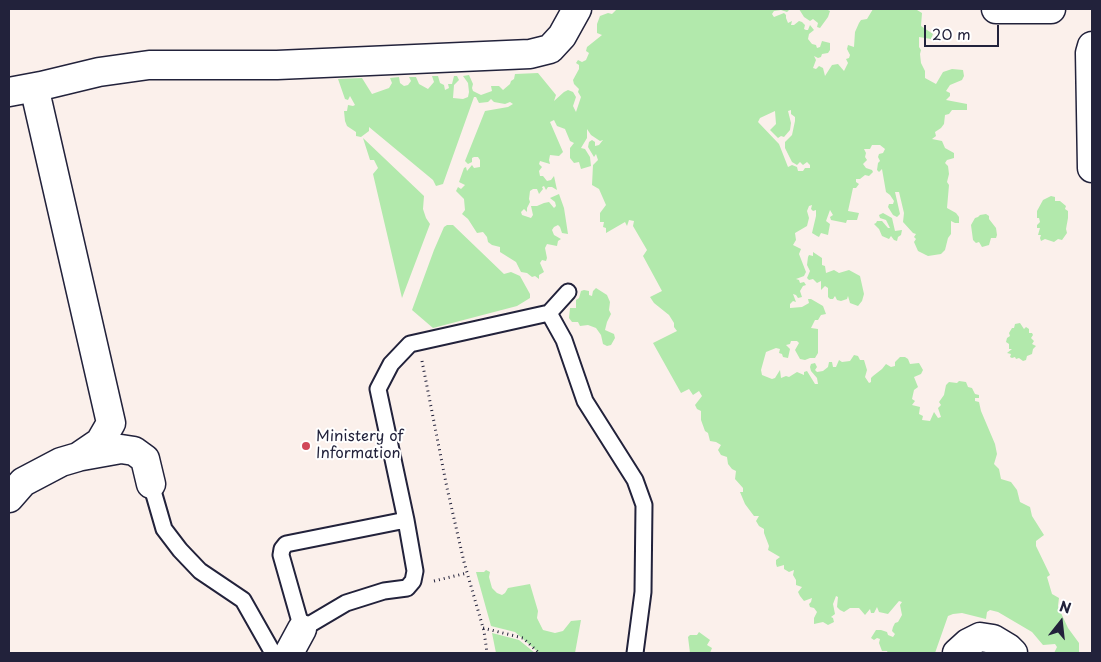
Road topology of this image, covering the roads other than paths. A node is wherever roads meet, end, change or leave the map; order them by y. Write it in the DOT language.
graph roads {
  1 [pos="577,9"];
  2 [pos="996,9"];
  3 [pos="1051,9"];
  4 [pos="1092,46"];
  5 [pos="28,90"];
  6 [pos="1092,168"];
  7 [pos="568,292"];
  8 [pos="549,313"];
  9 [pos="78,457"];
  10 [pos="151,484"];
  11 [pos="9,498"];
  12 [pos="406,520"];
  13 [pos="302,629"];
  14 [pos="273,653"];
  15 [pos="289,653"];
  16 [pos="635,653"];
  17 [pos="957,653"];
  18 [pos="1013,653"];
  1 -- 5 [label="street"];
  2 -- 3 [label="street"];
  4 -- 6 [label="street"];
  5 -- 9 [label="street"];
  7 -- 8 [label="lane"];
  8 -- 12 [label="lane"];
  8 -- 16 [label="lane"];
  9 -- 10 [label="street"];
  9 -- 11 [label="street"];
  10 -- 14 [label="lane"];
  12 -- 13 [label="lane"];
  12 -- 13 [label="lane"];
  13 -- 15 [label="street"];
  17 -- 18 [label="street"];
}
